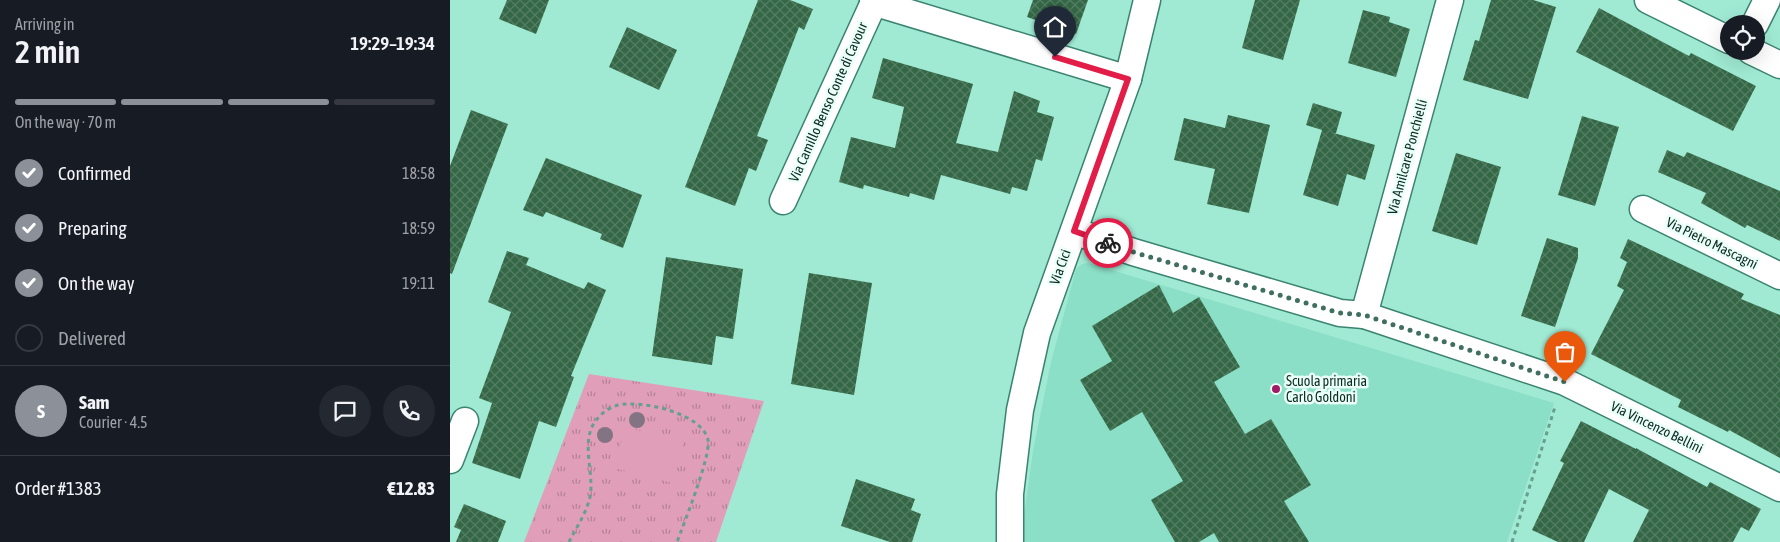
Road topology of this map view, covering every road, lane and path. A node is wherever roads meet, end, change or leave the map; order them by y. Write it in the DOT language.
graph roads {
  1 [pos="1146,0"];
  2 [pos="1450,0"];
  3 [pos="1648,0"];
  4 [pos="1767,0"];
  5 [pos="874,1"];
  6 [pos="1760,15"];
  7 [pos="1720,36"];
  8 [pos="1765,58"];
  9 [pos="1780,65"];
  10 [pos="1128,79"];
  11 [pos="783,201"];
  12 [pos="1643,209"];
  13 [pos="1074,231"];
  14 [pos="1780,276"];
  15 [pos="1364,315"];
  16 [pos="1565,382"];
  17 [pos="465,421"];
  18 [pos="450,460"];
  19 [pos="1780,488"];
  20 [pos="568,542"];
  21 [pos="677,542"];
  22 [pos="1010,542"];
  23 [pos="1512,542"];
  1 -- 10 [label="street, Via Cici"];
  2 -- 15 [label="street, Via Amilcare Ponchielli"];
  3 -- 7 [label="street"];
  4 -- 6 [label="street"];
  5 -- 10 [label="street, Via Camillo Benso Conte di Cavour"];
  5 -- 11 [label="street, Via Camillo Benso Conte di Cavour"];
  8 -- 9 [label="street"];
  10 -- 13 [label="street, Via Cici"];
  12 -- 14 [label="street, Via Pietro Mascagni"];
  13 -- 15 [label="street, Via Vincenzo Bellini"];
  13 -- 22 [label="street, Via Cici"];
  15 -- 16 [label="street, Via Vincenzo Bellini"];
  16 -- 19 [label="street, Via Vincenzo Bellini"];
  16 -- 23 [label="path"];
  17 -- 18 [label="street"];
  20 -- 21 [label="path"];
}
